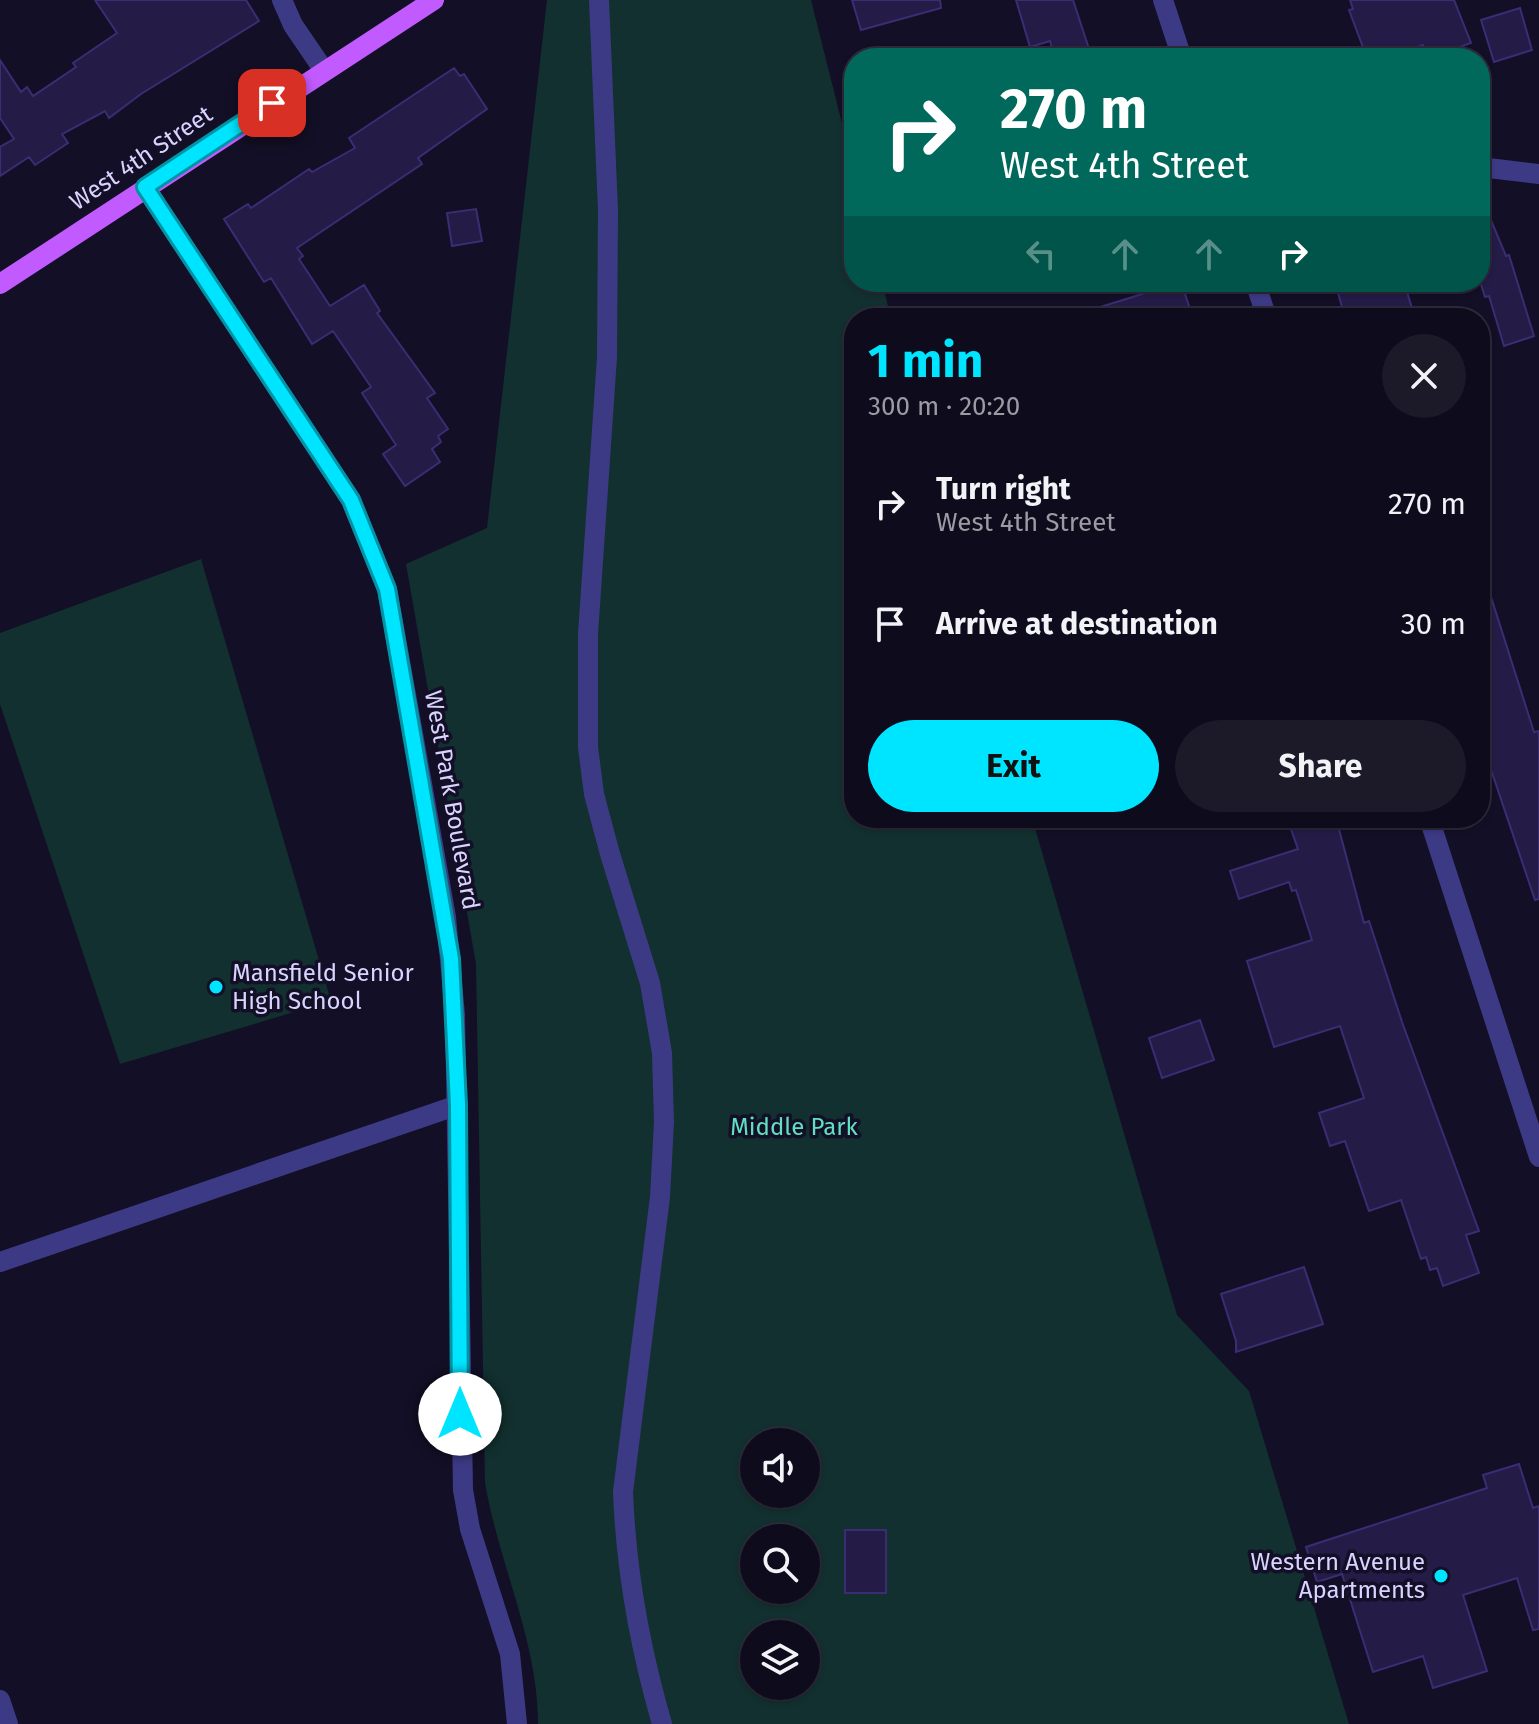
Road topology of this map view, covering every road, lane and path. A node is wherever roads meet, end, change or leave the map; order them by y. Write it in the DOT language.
graph roads {
  1 [pos="282,0"];
  2 [pos="434,0"];
  3 [pos="599,0"];
  4 [pos="1163,0"];
  5 [pos="1179,48"];
  6 [pos="323,69"];
  7 [pos="1490,168"];
  8 [pos="1539,174"];
  9 [pos="145,187"];
  10 [pos="0,284"];
  11 [pos="1432,828"];
  12 [pos="458,1105"];
  13 [pos="1539,1157"];
  14 [pos="0,1262"];
  15 [pos="0,1700"];
  16 [pos="8,1724"];
  17 [pos="517,1724"];
  18 [pos="662,1724"];
  1 -- 6 [label="street"];
  2 -- 6 [label="main road, West 4th Street"];
  3 -- 18 [label="street"];
  4 -- 5 [label="street"];
  6 -- 9 [label="main road, West 4th Street"];
  7 -- 8 [label="street"];
  9 -- 10 [label="main road, West 4th Street"];
  9 -- 12 [label="street, West Park Boulevard"];
  11 -- 13 [label="street"];
  12 -- 14 [label="street"];
  12 -- 17 [label="street, West Park Boulevard"];
  15 -- 16 [label="street"];
}
